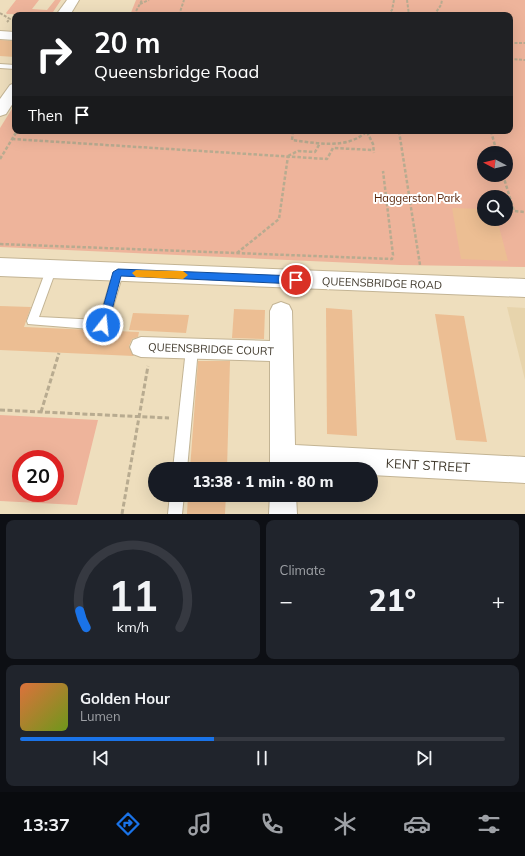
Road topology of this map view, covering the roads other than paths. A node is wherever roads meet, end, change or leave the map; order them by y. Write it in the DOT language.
graph roads {
  1 [pos="73,0"];
  2 [pos="65,12"];
  3 [pos="0,35"];
  4 [pos="12,36"];
  5 [pos="0,66"];
  6 [pos="12,67"];
  7 [pos="12,93"];
  8 [pos="0,111"];
  9 [pos="0,267"];
  10 [pos="50,270"];
  11 [pos="118,272"];
  12 [pos="525,288"];
  13 [pos="281,311"];
  14 [pos="146,347"];
  15 [pos="192,349"];
  16 [pos="282,351"];
  17 [pos="181,462"];
  18 [pos="283,462"];
  19 [pos="378,466"];
  20 [pos="525,470"];
  21 [pos="176,502"];
  22 [pos="283,502"];
  23 [pos="175,514"];
  24 [pos="283,514"];
  1 -- 2 [label="street"];
  3 -- 4 [label="street"];
  5 -- 6 [label="lane"];
  7 -- 8 [label="street"];
  9 -- 10 [label="main road, QUEENSBRIDGE ROAD"];
  10 -- 11 [label="main road, QUEENSBRIDGE ROAD"];
  10 -- 11 [label="lane"];
  11 -- 12 [label="main road, QUEENSBRIDGE ROAD"];
  13 -- 16 [label="street, KENT STREET"];
  14 -- 15 [label="street, QUEENSBRIDGE COURT"];
  15 -- 16 [label="street, QUEENSBRIDGE COURT"];
  15 -- 17 [label="lane"];
  16 -- 18 [label="street, KENT STREET"];
  19 -- 20 [label="street, KENT STREET"];
  21 -- 23 [label="lane"];
  22 -- 24 [label="street"];
}
